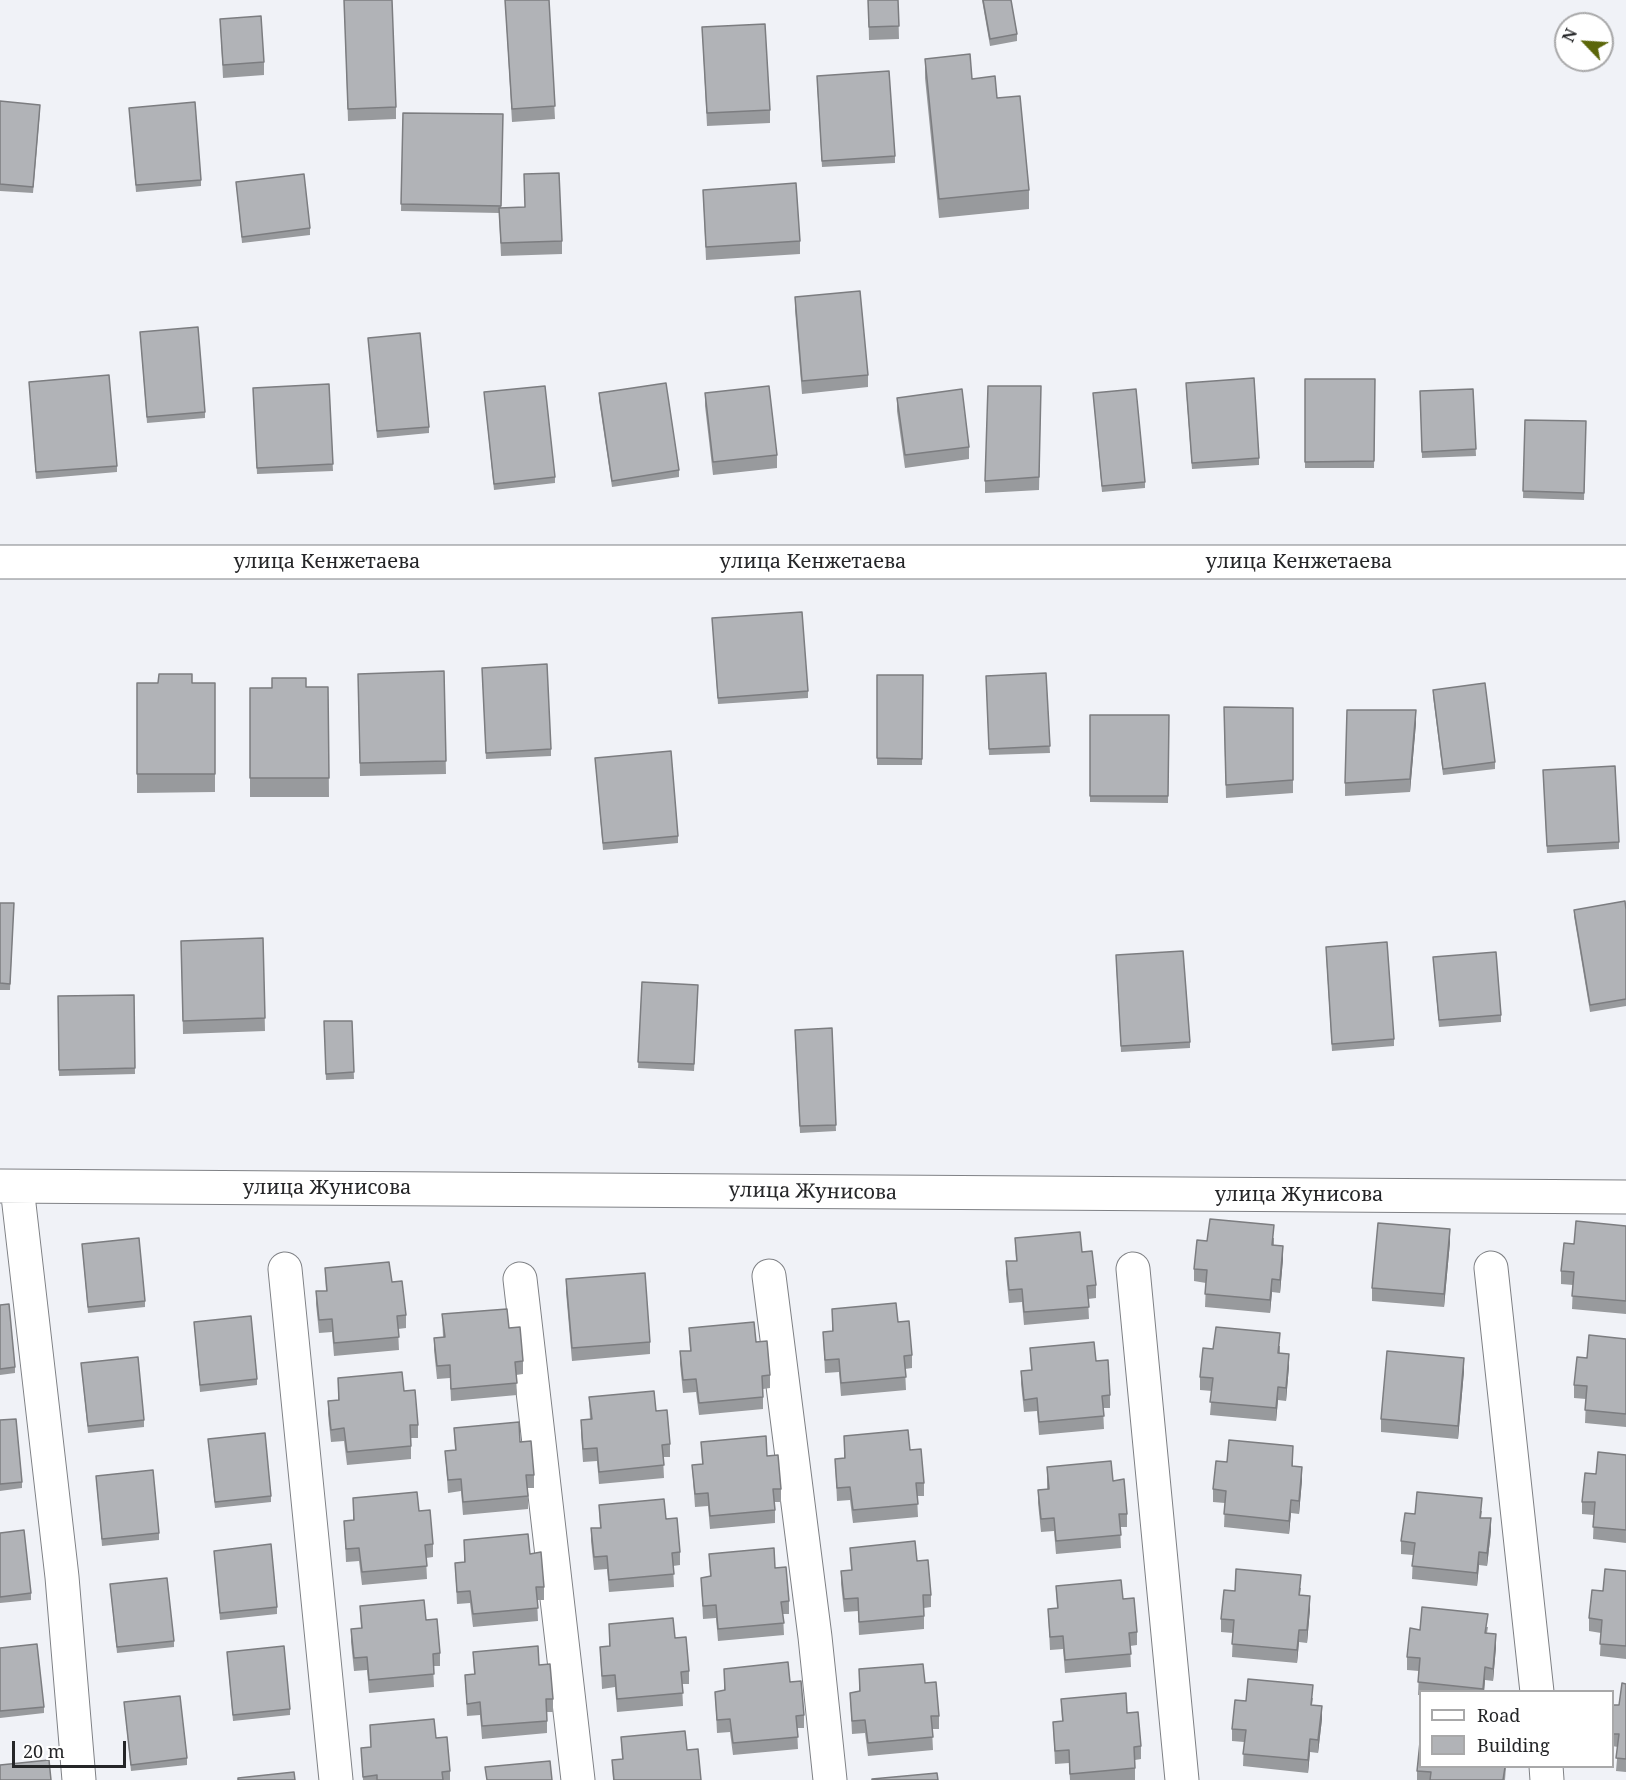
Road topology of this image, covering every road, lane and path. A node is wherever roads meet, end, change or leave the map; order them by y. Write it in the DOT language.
graph roads {
  1 [pos="0,562"];
  2 [pos="1626,562"];
  3 [pos="8,1187"];
  4 [pos="1626,1197"];
  5 [pos="1491,1268"];
  6 [pos="285,1269"];
  7 [pos="1133,1269"];
  8 [pos="769,1276"];
  9 [pos="520,1279"];
  10 [pos="1537,1690"];
  11 [pos="79,1780"];
  12 [pos="336,1780"];
  13 [pos="578,1780"];
  14 [pos="830,1780"];
  15 [pos="1182,1780"];
  1 -- 2 [label="street, улица Кенжетаева"];
  3 -- 4 [label="street, улица Жунисова"];
  3 -- 11 [label="street"];
  5 -- 10 [label="street"];
  6 -- 12 [label="street"];
  7 -- 15 [label="street"];
  8 -- 14 [label="street"];
  9 -- 13 [label="street"];
}
